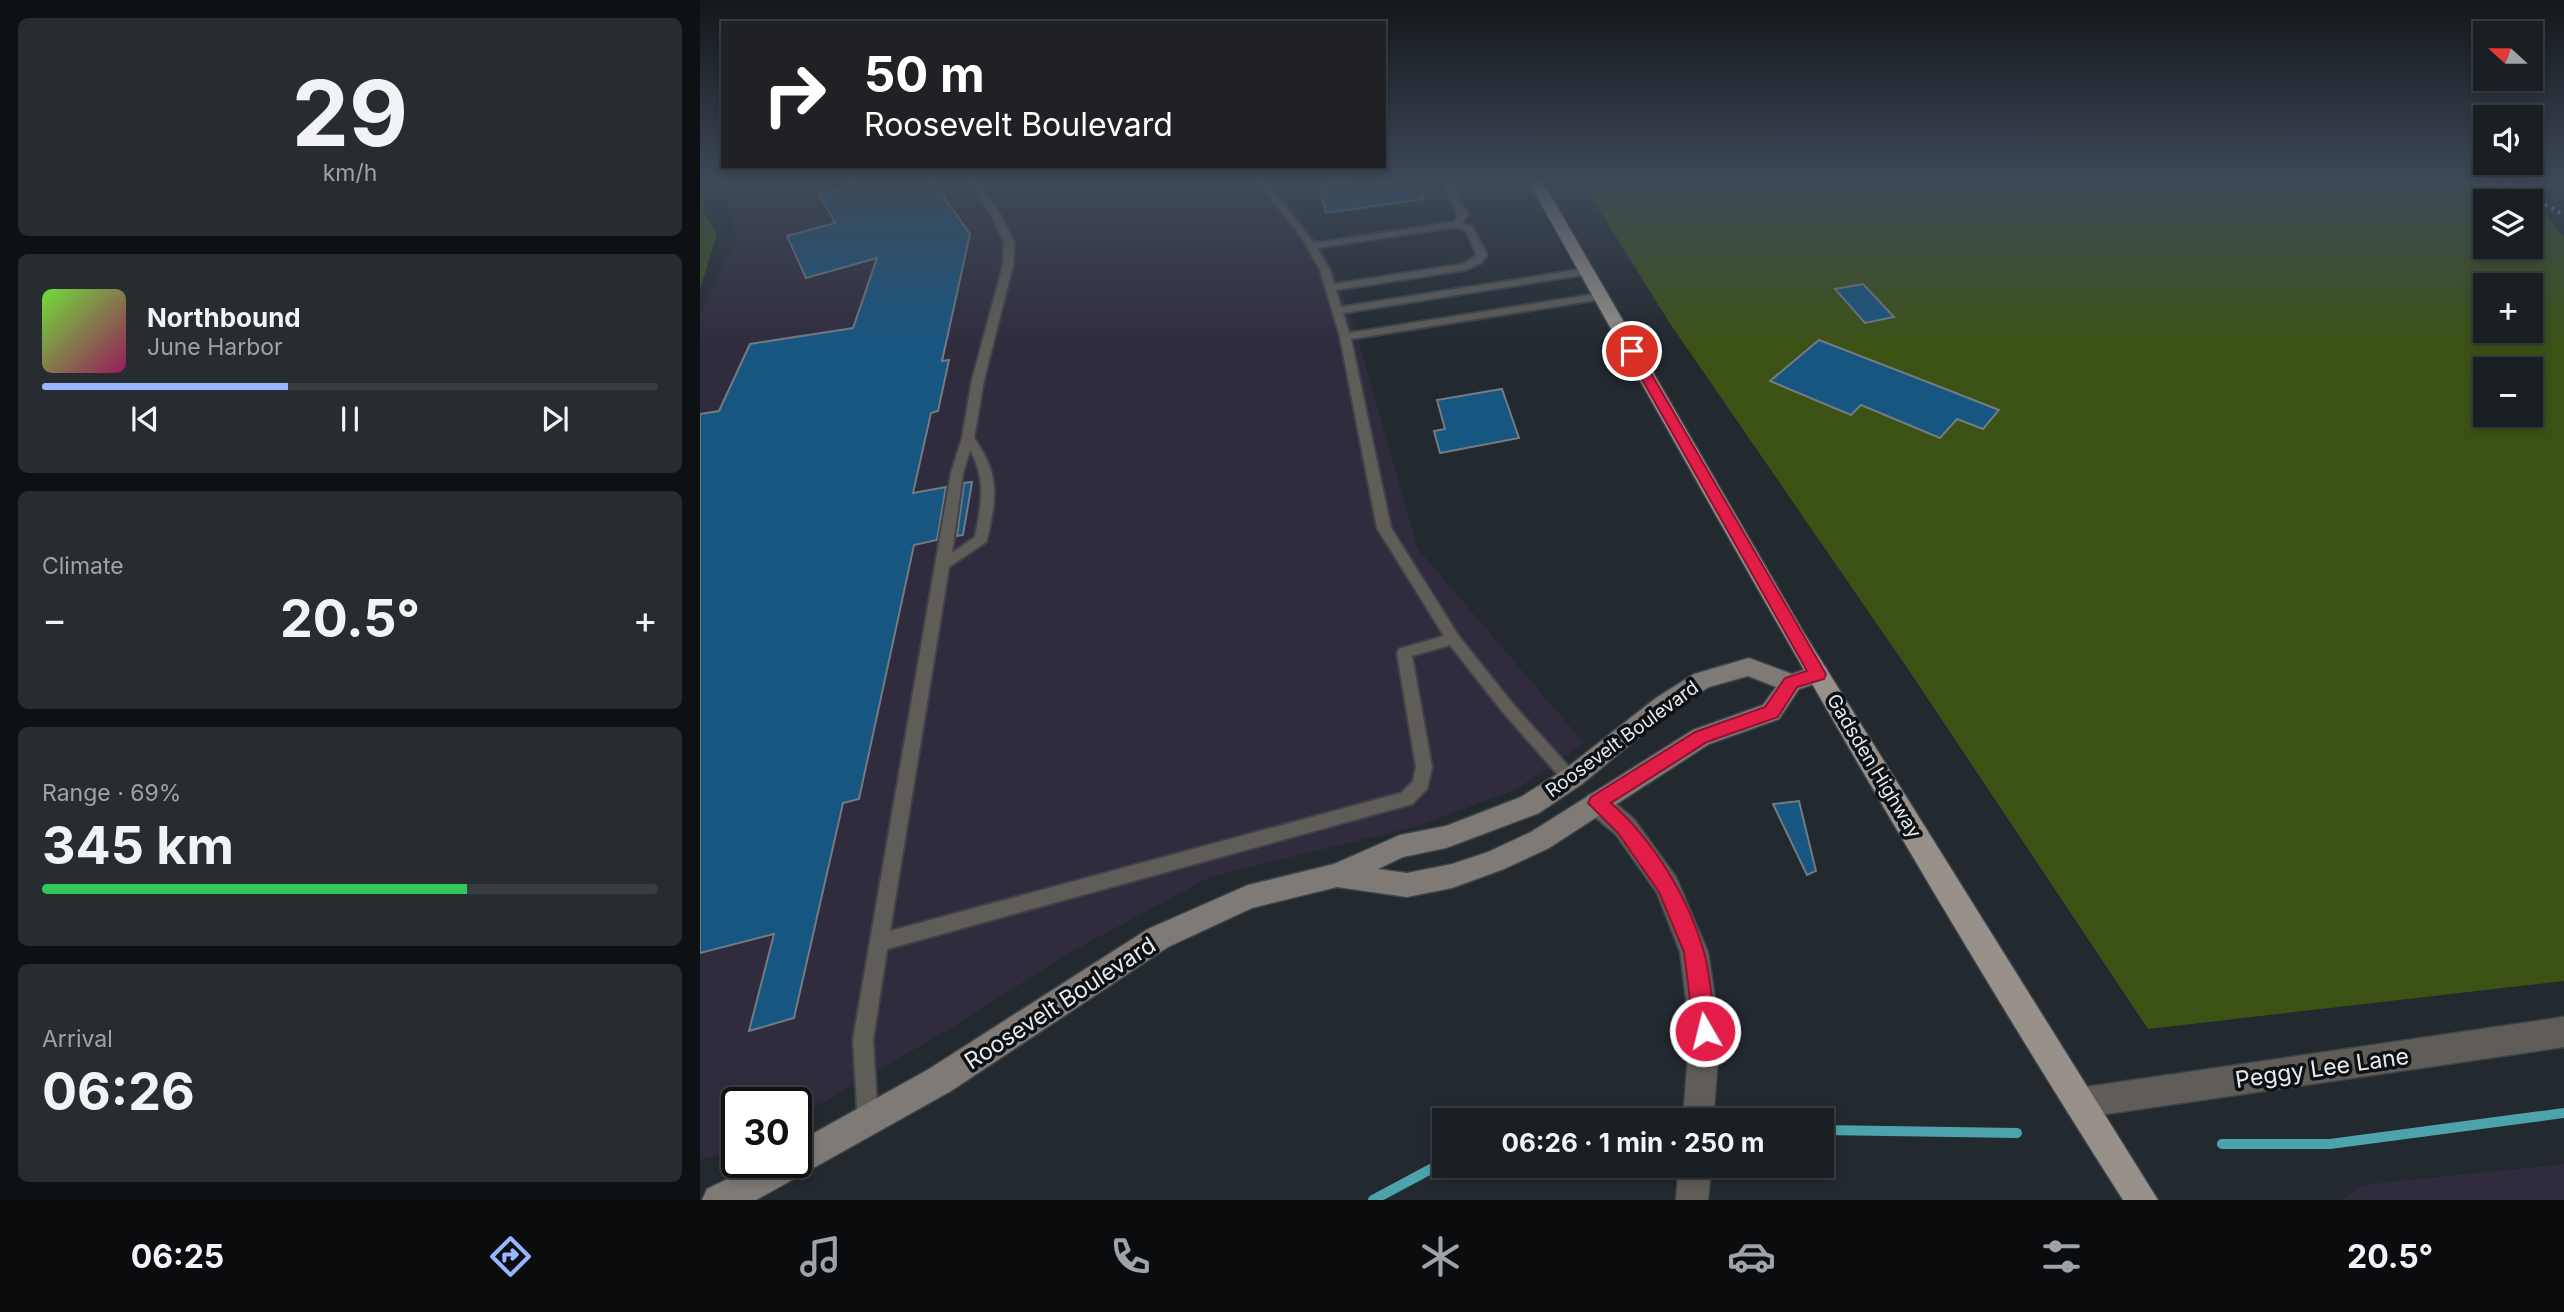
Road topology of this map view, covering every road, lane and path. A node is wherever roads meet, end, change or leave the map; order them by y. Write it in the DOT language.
graph roads {
  1 [pos="1006,235"];
  2 [pos="1303,235"];
  3 [pos="1384,235"];
  4 [pos="1473,235"];
  5 [pos="1567,235"];
  6 [pos="1311,246"];
  7 [pos="1588,271"];
  8 [pos="1331,288"];
  9 [pos="1602,296"];
  10 [pos="1337,311"];
  11 [pos="1345,337"];
  12 [pos="968,438"];
  13 [pos="943,565"];
  14 [pos="1453,639"];
  15 [pos="1818,674"];
  16 [pos="1791,683"];
  17 [pos="1571,778"];
  18 [pos="1597,803"];
  19 [pos="1337,875"];
  20 [pos="879,943"];
  21 [pos="2564,1032"];
  22 [pos="2079,1103"];
  23 [pos="1699,1108"];
  24 [pos="868,1123"];
  25 [pos="812,1153"];
  26 [pos="765,1178"];
  27 [pos="1694,1178"];
  28 [pos="718,1200"];
  29 [pos="1692,1200"];
  30 [pos="2142,1200"];
  1 -- 12 [label="lane"];
  2 -- 6 [label="lane"];
  3 -- 6 [label="lane"];
  4 -- 8 [label="lane"];
  5 -- 7 [label="main road, Gadsden Highway"];
  6 -- 8 [label="lane"];
  7 -- 9 [label="main road, Gadsden Highway"];
  7 -- 10 [label="lane"];
  8 -- 10 [label="lane"];
  9 -- 11 [label="lane"];
  9 -- 15 [label="main road, Gadsden Highway"];
  10 -- 11 [label="lane"];
  11 -- 14 [label="lane"];
  12 -- 13 [label="lane"];
  12 -- 13 [label="lane"];
  13 -- 20 [label="lane"];
  14 -- 17 [label="lane"];
  14 -- 20 [label="lane"];
  15 -- 16 [label="street"];
  15 -- 22 [label="main road, Gadsden Highway"];
  16 -- 17 [label="street, Roosevelt Boulevard"];
  16 -- 18 [label="street, Roosevelt Boulevard"];
  17 -- 19 [label="street, Roosevelt Boulevard"];
  18 -- 19 [label="street, Roosevelt Boulevard"];
  18 -- 23 [label="street"];
  19 -- 24 [label="street, Roosevelt Boulevard"];
  20 -- 24 [label="lane"];
  21 -- 22 [label="street, Peggy Lee Lane"];
  22 -- 30 [label="main road, Gadsden Highway"];
  24 -- 25 [label="street, Roosevelt Boulevard"];
  26 -- 28 [label="street, Roosevelt Boulevard"];
  27 -- 29 [label="street"];
}
